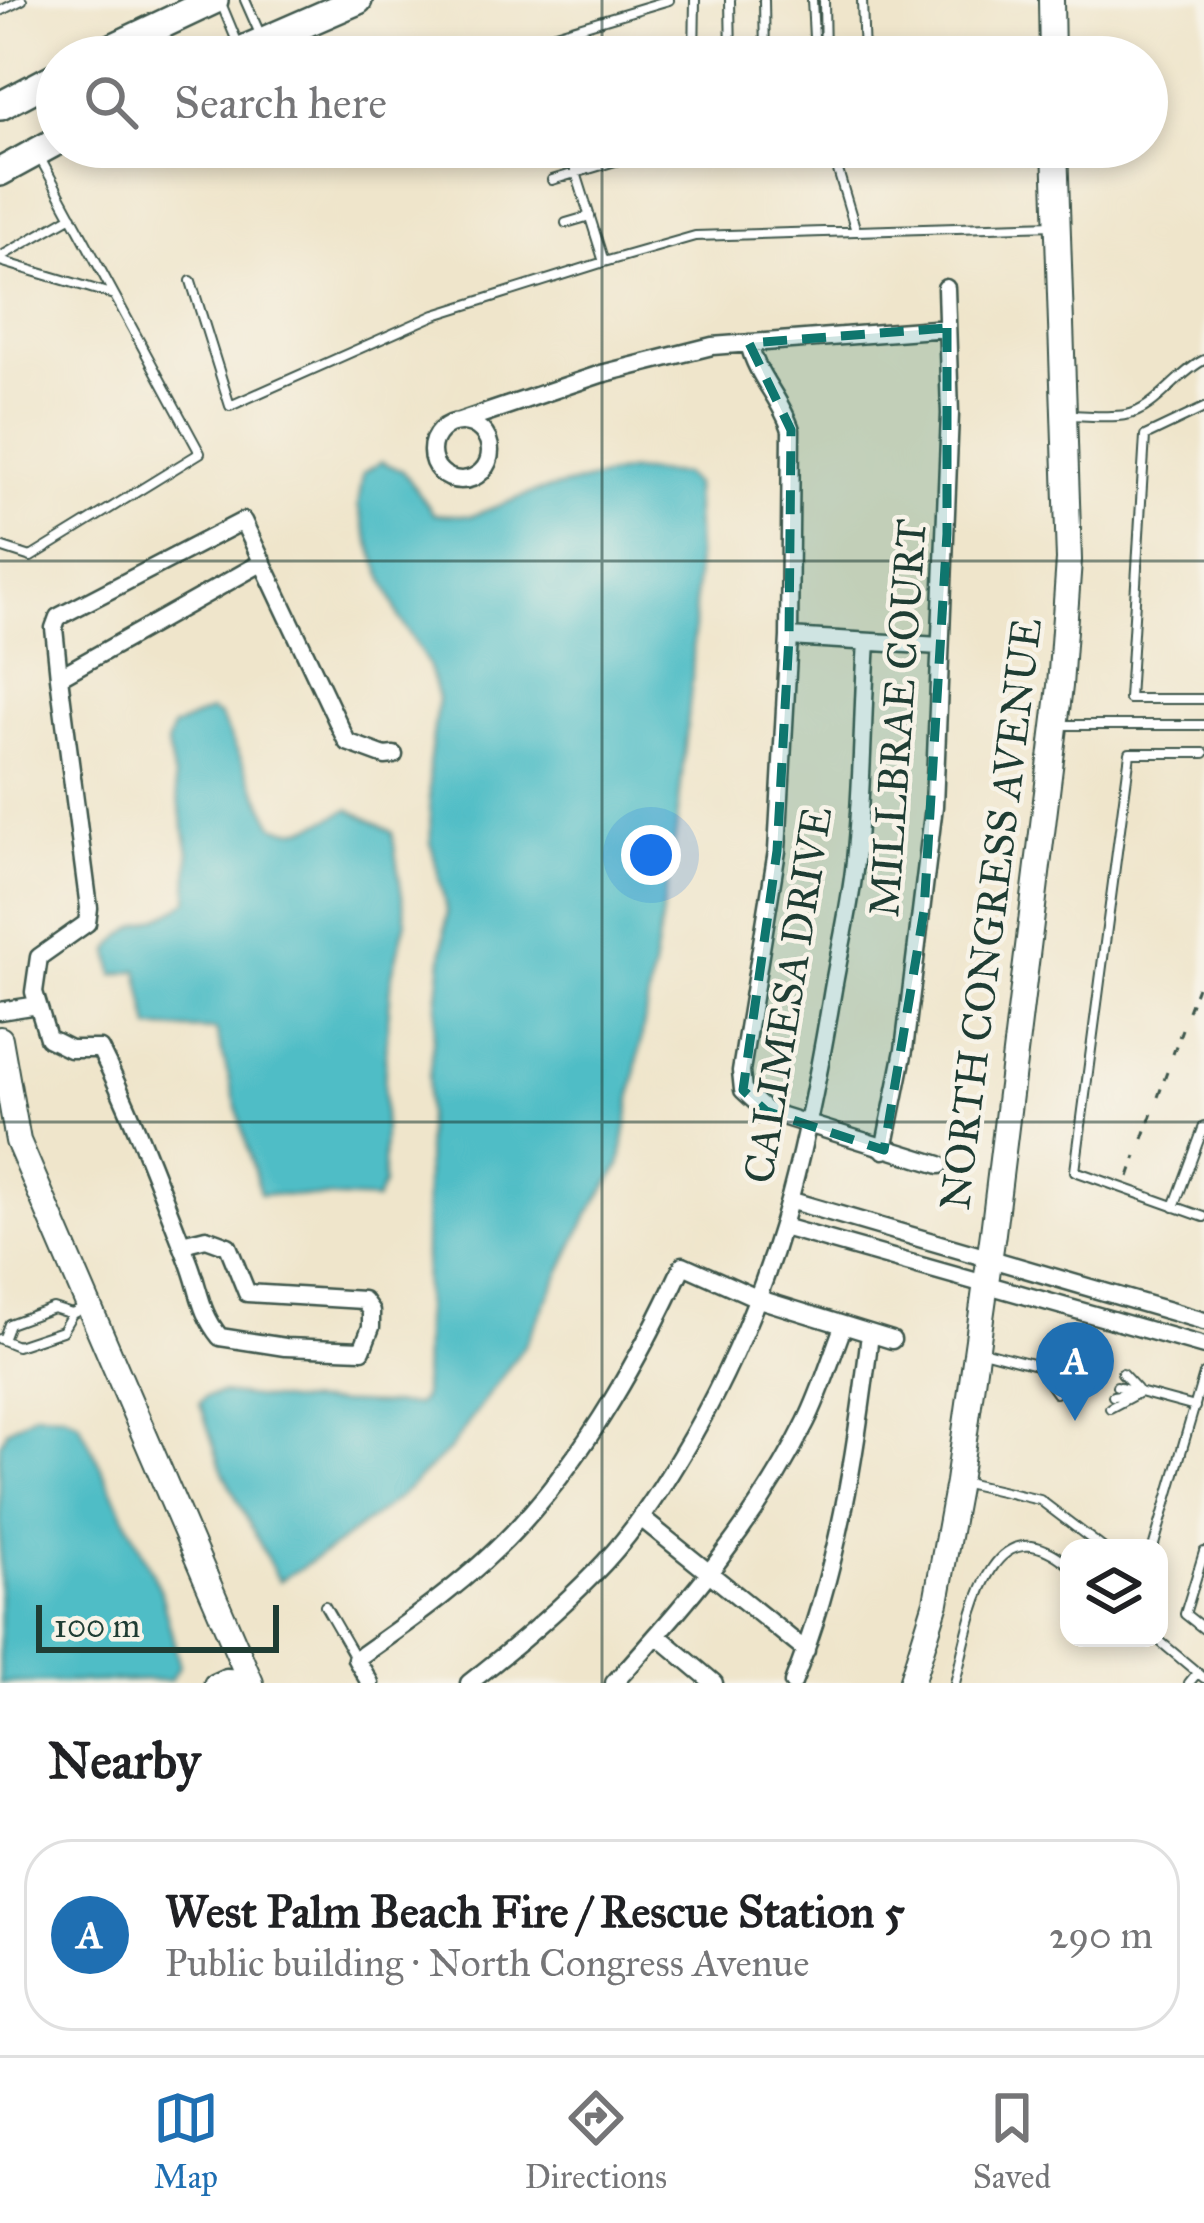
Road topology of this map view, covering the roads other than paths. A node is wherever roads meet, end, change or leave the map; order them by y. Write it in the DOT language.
graph roads {
  1 [pos="22,0"];
  2 [pos="217,0"];
  3 [pos="245,0"];
  4 [pos="358,0"];
  5 [pos="669,0"];
  6 [pos="695,0"];
  7 [pos="730,0"];
  8 [pos="764,0"];
  9 [pos="812,0"];
  10 [pos="824,0"];
  11 [pos="862,0"];
  12 [pos="1051,0"];
  13 [pos="0,11"];
  14 [pos="139,36"];
  15 [pos="239,36"];
  16 [pos="248,36"];
  17 [pos="283,36"];
  18 [pos="548,36"];
  19 [pos="694,36"];
  20 [pos="731,36"];
  21 [pos="764,36"];
  22 [pos="813,36"];
  23 [pos="825,36"];
  24 [pos="863,36"];
  25 [pos="1052,36"];
  26 [pos="36,87"];
  27 [pos="1,106"];
  28 [pos="36,152"];
  29 [pos="55,168"];
  30 [pos="575,168"];
  31 [pos="593,168"];
  32 [pos="837,168"];
  33 [pos="1056,168"];
  34 [pos="0,172"];
  35 [pos="577,173"];
  36 [pos="552,180"];
  37 [pos="72,216"];
  38 [pos="590,216"];
  39 [pos="566,223"];
  40 [pos="1057,225"];
  41 [pos="856,231"];
  42 [pos="0,259"];
  43 [pos="604,262"];
  44 [pos="191,281"];
  45 [pos="946,288"];
  46 [pos="115,295"];
  47 [pos="947,328"];
  48 [pos="749,343"];
  49 [pos="1204,360"];
  50 [pos="1204,408"];
  51 [pos="1062,416"];
  52 [pos="459,422"];
  53 [pos="0,548"];
  54 [pos="263,562"];
  55 [pos="789,637"];
  56 [pos="867,642"];
  57 [pos="940,646"];
  58 [pos="59,676"];
  59 [pos="1204,699"];
  60 [pos="1055,724"];
  61 [pos="1204,725"];
  62 [pos="1204,754"];
  63 [pos="394,755"];
  64 [pos="38,1005"];
  65 [pos="0,1011"];
  66 [pos="0,1040"];
  67 [pos="1204,1126"];
  68 [pos="809,1128"];
  69 [pos="884,1150"];
  70 [pos="940,1165"];
  71 [pos="792,1201"];
  72 [pos="1174,1207"];
  73 [pos="833,1213"];
  74 [pos="1204,1217"];
  75 [pos="783,1227"];
  76 [pos="898,1232"];
  77 [pos="825,1239"];
  78 [pos="182,1244"];
  79 [pos="892,1258"];
  80 [pos="990,1258"];
  81 [pos="986,1285"];
  82 [pos="759,1299"];
  83 [pos="81,1310"];
  84 [pos="1204,1321"];
  85 [pos="843,1327"];
  86 [pos="869,1334"];
  87 [pos="1,1339"];
  88 [pos="892,1340"];
  89 [pos="1204,1346"];
  90 [pos="977,1349"];
  91 [pos="1068,1356"];
  92 [pos="1036,1365"];
  93 [pos="1122,1372"];
  94 [pos="1204,1375"];
  95 [pos="1061,1376"];
  96 [pos="1115,1391"];
  97 [pos="1139,1392"];
  98 [pos="1056,1393"];
  99 [pos="1195,1407"];
  100 [pos="1110,1408"];
  101 [pos="958,1482"];
  102 [pos="641,1518"];
  103 [pos="1091,1539"];
  104 [pos="1156,1539"];
  105 [pos="1204,1552"];
  106 [pos="1060,1558"];
  107 [pos="709,1574"];
  108 [pos="325,1606"];
  109 [pos="1204,1629"];
  110 [pos="658,1636"];
  111 [pos="1167,1647"];
  112 [pos="806,1651"];
  113 [pos="356,1659"];
  114 [pos="1201,1676"];
  115 [pos="249,1681"];
  116 [pos="213,1683"];
  117 [pos="370,1683"];
  118 [pos="469,1683"];
  119 [pos="614,1683"];
  120 [pos="714,1683"];
  121 [pos="793,1683"];
  122 [pos="911,1683"];
  123 [pos="955,1683"];
  124 [pos="1189,1683"];
  1 -- 13 [label="lane"];
  2 -- 14 [label="main road"];
  2 -- 15 [label="lane"];
  3 -- 16 [label="lane"];
  4 -- 17 [label="main road"];
  5 -- 18 [label="lane"];
  6 -- 19 [label="lane"];
  7 -- 20 [label="lane"];
  8 -- 21 [label="lane"];
  9 -- 22 [label="lane"];
  10 -- 23 [label="lane"];
  11 -- 24 [label="lane"];
  12 -- 25 [label="street"];
  26 -- 27 [label="main road"];
  28 -- 34 [label="main road"];
  29 -- 37 [label="lane"];
  30 -- 35 [label="lane"];
  31 -- 35 [label="lane"];
  32 -- 41 [label="lane"];
  33 -- 40 [label="street, NORTH CONGRESS AVENUE"];
  35 -- 36 [label="lane"];
  35 -- 38 [label="lane"];
  37 -- 42 [label="lane"];
  37 -- 46 [label="lane"];
  38 -- 39 [label="lane"];
  38 -- 43 [label="lane"];
  40 -- 41 [label="lane"];
  40 -- 51 [label="street, NORTH CONGRESS AVENUE"];
  41 -- 43 [label="lane"];
  42 -- 46 [label="lane"];
  43 -- 44 [label="lane"];
  45 -- 47 [label="street, MILLBRAE COURT"];
  46 -- 53 [label="lane"];
  47 -- 48 [label="street"];
  47 -- 57 [label="street, MILLBRAE COURT"];
  48 -- 52 [label="street"];
  48 -- 55 [label="street"];
  49 -- 51 [label="lane"];
  50 -- 59 [label="lane"];
  51 -- 60 [label="street, NORTH CONGRESS AVENUE"];
  54 -- 58 [label="street"];
  54 -- 58 [label="street"];
  54 -- 63 [label="street"];
  55 -- 56 [label="street"];
  55 -- 68 [label="street"];
  56 -- 57 [label="street"];
  56 -- 68 [label="street, CALIMESA DRIVE"];
  57 -- 69 [label="street, MILLBRAE COURT"];
  58 -- 64 [label="street"];
  60 -- 61 [label="lane"];
  60 -- 80 [label="street, NORTH CONGRESS AVENUE"];
  62 -- 72 [label="lane"];
  64 -- 65 [label="street"];
  64 -- 78 [label="street"];
  66 -- 83 [label="street"];
  67 -- 72 [label="lane"];
  68 -- 69 [label="street"];
  68 -- 71 [label="street, CALIMESA DRIVE"];
  69 -- 70 [label="street"];
  71 -- 73 [label="street"];
  71 -- 75 [label="street, CALIMESA DRIVE"];
  72 -- 74 [label="lane"];
  73 -- 76 [label="street"];
  73 -- 77 [label="street"];
  75 -- 77 [label="street"];
  75 -- 82 [label="street, CALIMESA DRIVE"];
  76 -- 79 [label="street"];
  76 -- 80 [label="street"];
  77 -- 79 [label="street"];
  78 -- 78 [label="street"];
  79 -- 81 [label="street"];
  80 -- 81 [label="street, NORTH CONGRESS AVENUE"];
  80 -- 84 [label="street"];
  81 -- 89 [label="street"];
  81 -- 90 [label="street, NORTH CONGRESS AVENUE"];
  82 -- 85 [label="street"];
  82 -- 102 [label="street, CALIMESA DRIVE"];
  82 -- 113 [label="street"];
  83 -- 87 [label="lane"];
  83 -- 87 [label="lane"];
  83 -- 115 [label="street"];
  85 -- 86 [label="street"];
  85 -- 107 [label="street"];
  86 -- 88 [label="street"];
  86 -- 112 [label="street"];
  90 -- 92 [label="lane"];
  90 -- 101 [label="street, NORTH CONGRESS AVENUE"];
  91 -- 92 [label="lane"];
  92 -- 95 [label="lane"];
  92 -- 98 [label="lane"];
  93 -- 97 [label="lane"];
  94 -- 99 [label="lane"];
  96 -- 97 [label="lane"];
  97 -- 99 [label="lane"];
  97 -- 100 [label="lane"];
  99 -- 104 [label="lane"];
  101 -- 103 [label="lane"];
  101 -- 122 [label="street, NORTH CONGRESS AVENUE"];
  102 -- 107 [label="street"];
  102 -- 118 [label="street, CALIMESA DRIVE"];
  105 -- 109 [label="lane"];
  106 -- 123 [label="lane"];
  107 -- 110 [label="street"];
  107 -- 112 [label="street"];
  108 -- 113 [label="lane"];
  110 -- 119 [label="street"];
  110 -- 120 [label="street"];
  111 -- 114 [label="lane"];
  112 -- 121 [label="street"];
  113 -- 117 [label="street"];
  114 -- 124 [label="lane"];
  115 -- 116 [label="street"];
}
